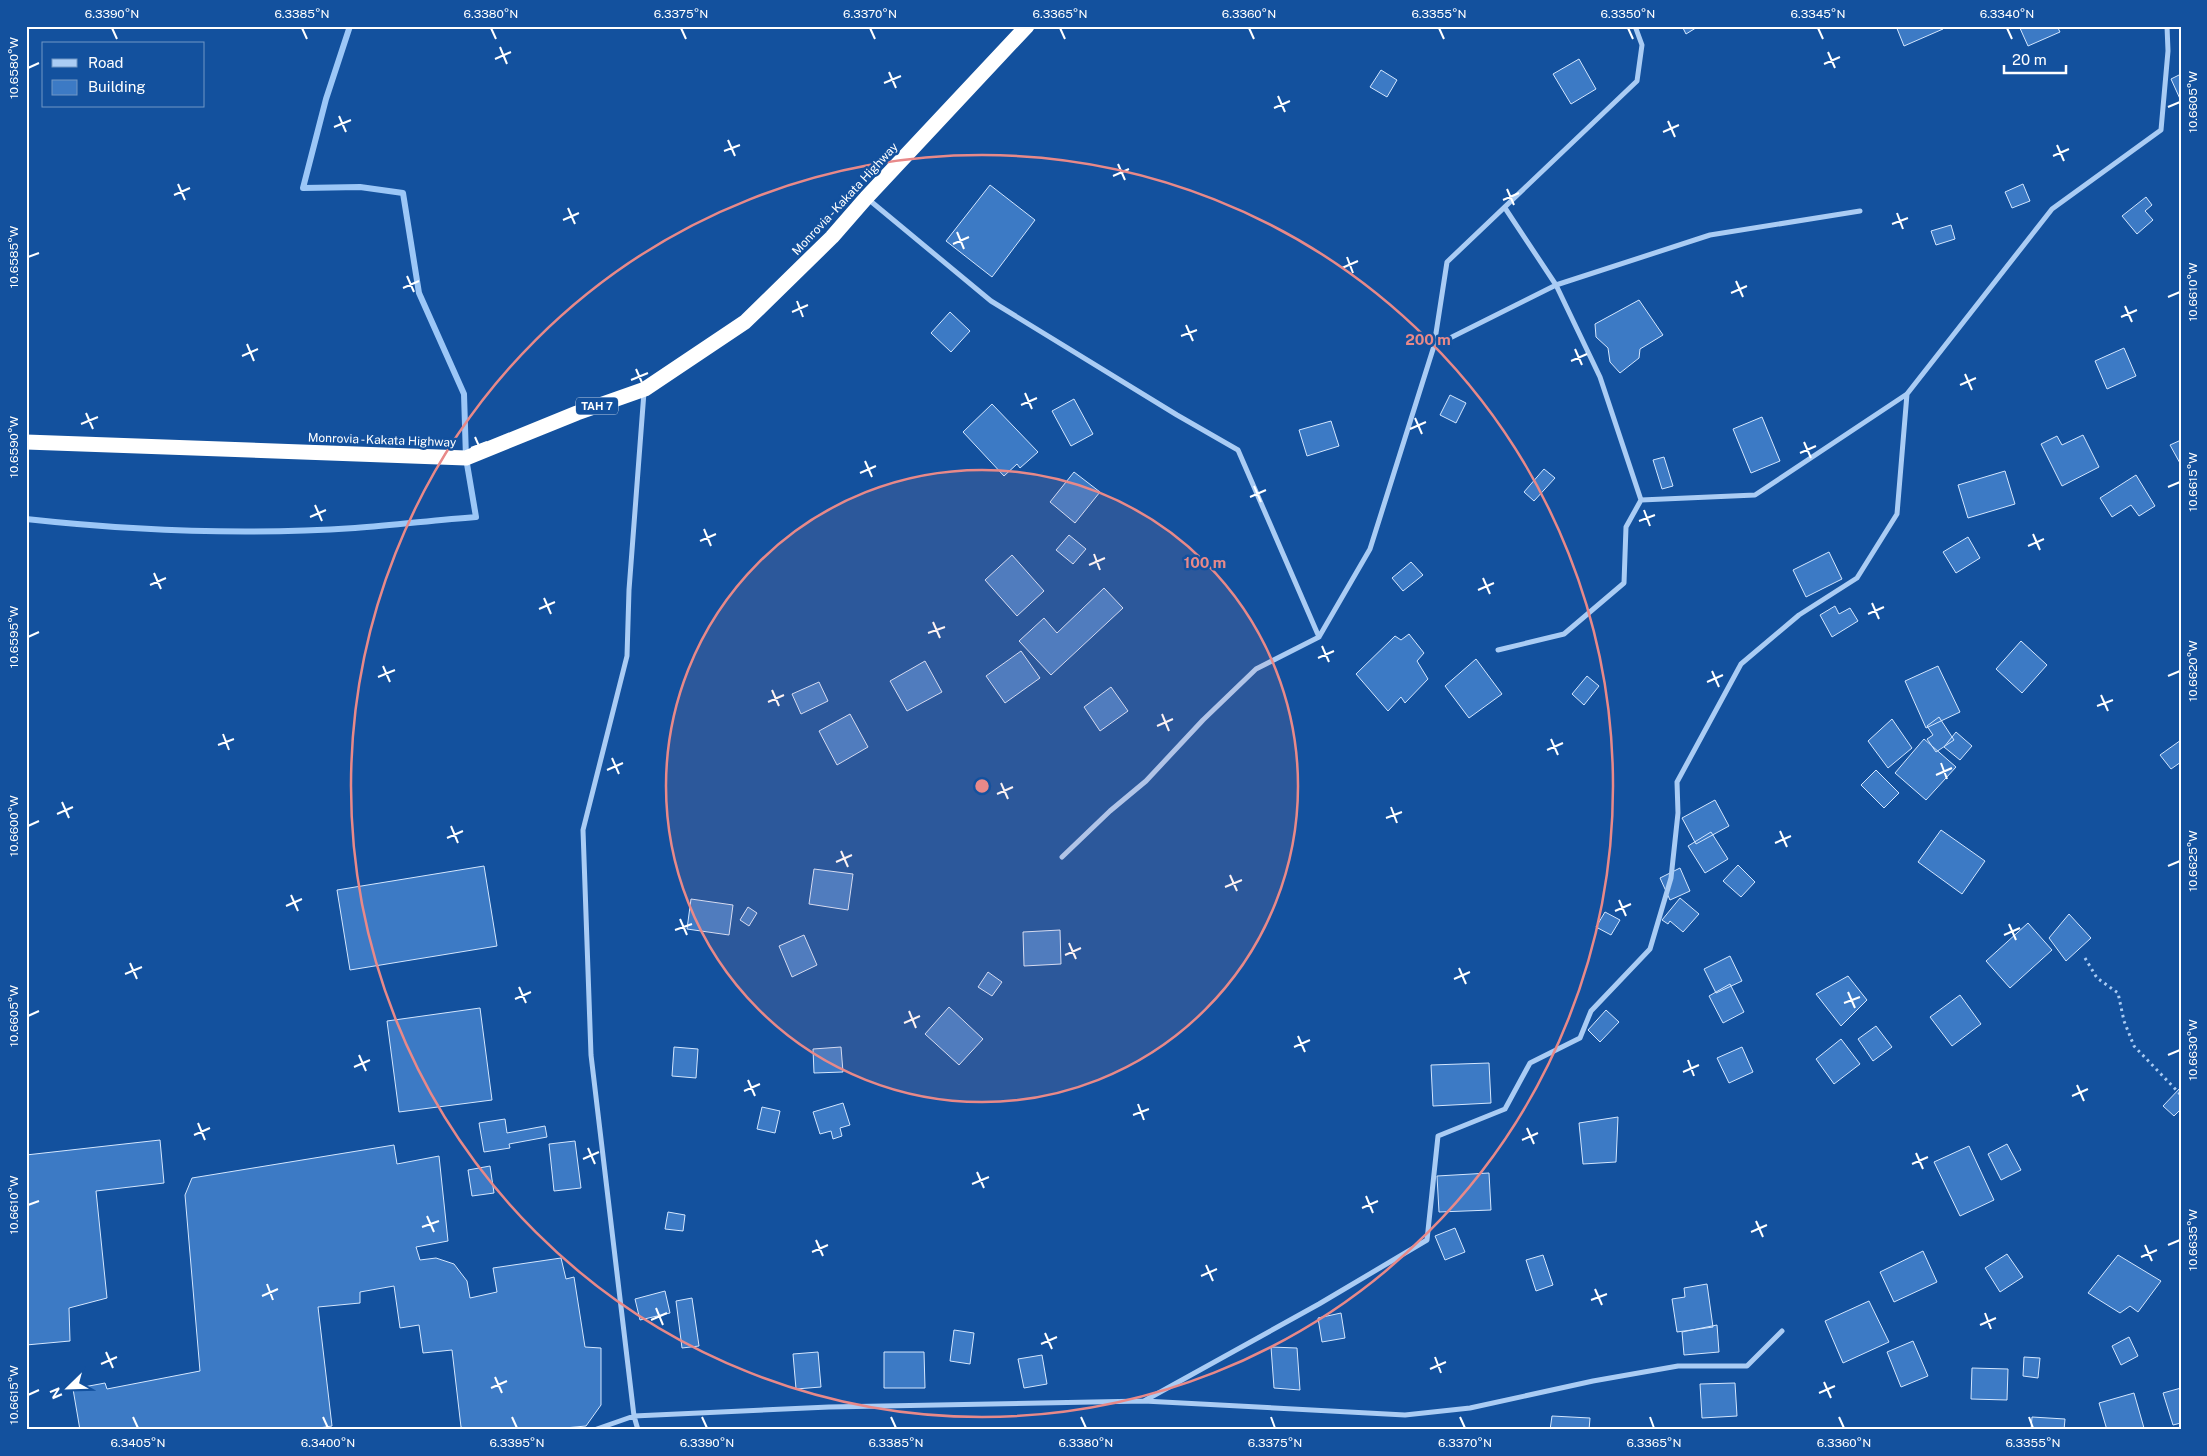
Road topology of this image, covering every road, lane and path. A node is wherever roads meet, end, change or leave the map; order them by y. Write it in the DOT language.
graph roads {
  1 [pos="1027,26"];
  2 [pos="1635,26"];
  3 [pos="2167,26"];
  4 [pos="866,198"];
  5 [pos="1505,208"];
  6 [pos="1860,211"];
  7 [pos="1556,285"];
  8 [pos="1434,346"];
  9 [pos="644,389"];
  10 [pos="1907,394"];
  11 [pos="26,442"];
  12 [pos="1641,500"];
  13 [pos="1319,637"];
  14 [pos="1498,650"];
  15 [pos="1062,857"];
  16 [pos="2085,958"];
  17 [pos="2181,1095"];
  18 [pos="1782,1331"];
  19 [pos="1144,1401"];
  20 [pos="634,1416"];
  21 [pos="594,1430"];
  22 [pos="638,1430"];
  1 -- 4 [label="highway, Monrovia - Kakata Highway / TAH 7"];
  2 -- 5 [label="street"];
  3 -- 10 [label="street"];
  4 -- 9 [label="highway, Monrovia - Kakata Highway / TAH 7"];
  4 -- 13 [label="street"];
  5 -- 7 [label="street"];
  5 -- 8 [label="street"];
  6 -- 7 [label="street"];
  7 -- 8 [label="street"];
  7 -- 12 [label="street"];
  8 -- 13 [label="street"];
  9 -- 11 [label="highway, Monrovia - Kakata Highway / TAH 7"];
  9 -- 20 [label="street"];
  10 -- 12 [label="street"];
  10 -- 19 [label="street"];
  12 -- 14 [label="street"];
  13 -- 15 [label="street"];
  16 -- 17 [label="path"];
  18 -- 19 [label="street"];
  19 -- 20 [label="street"];
  20 -- 21 [label="street"];
  20 -- 22 [label="street"];
}
